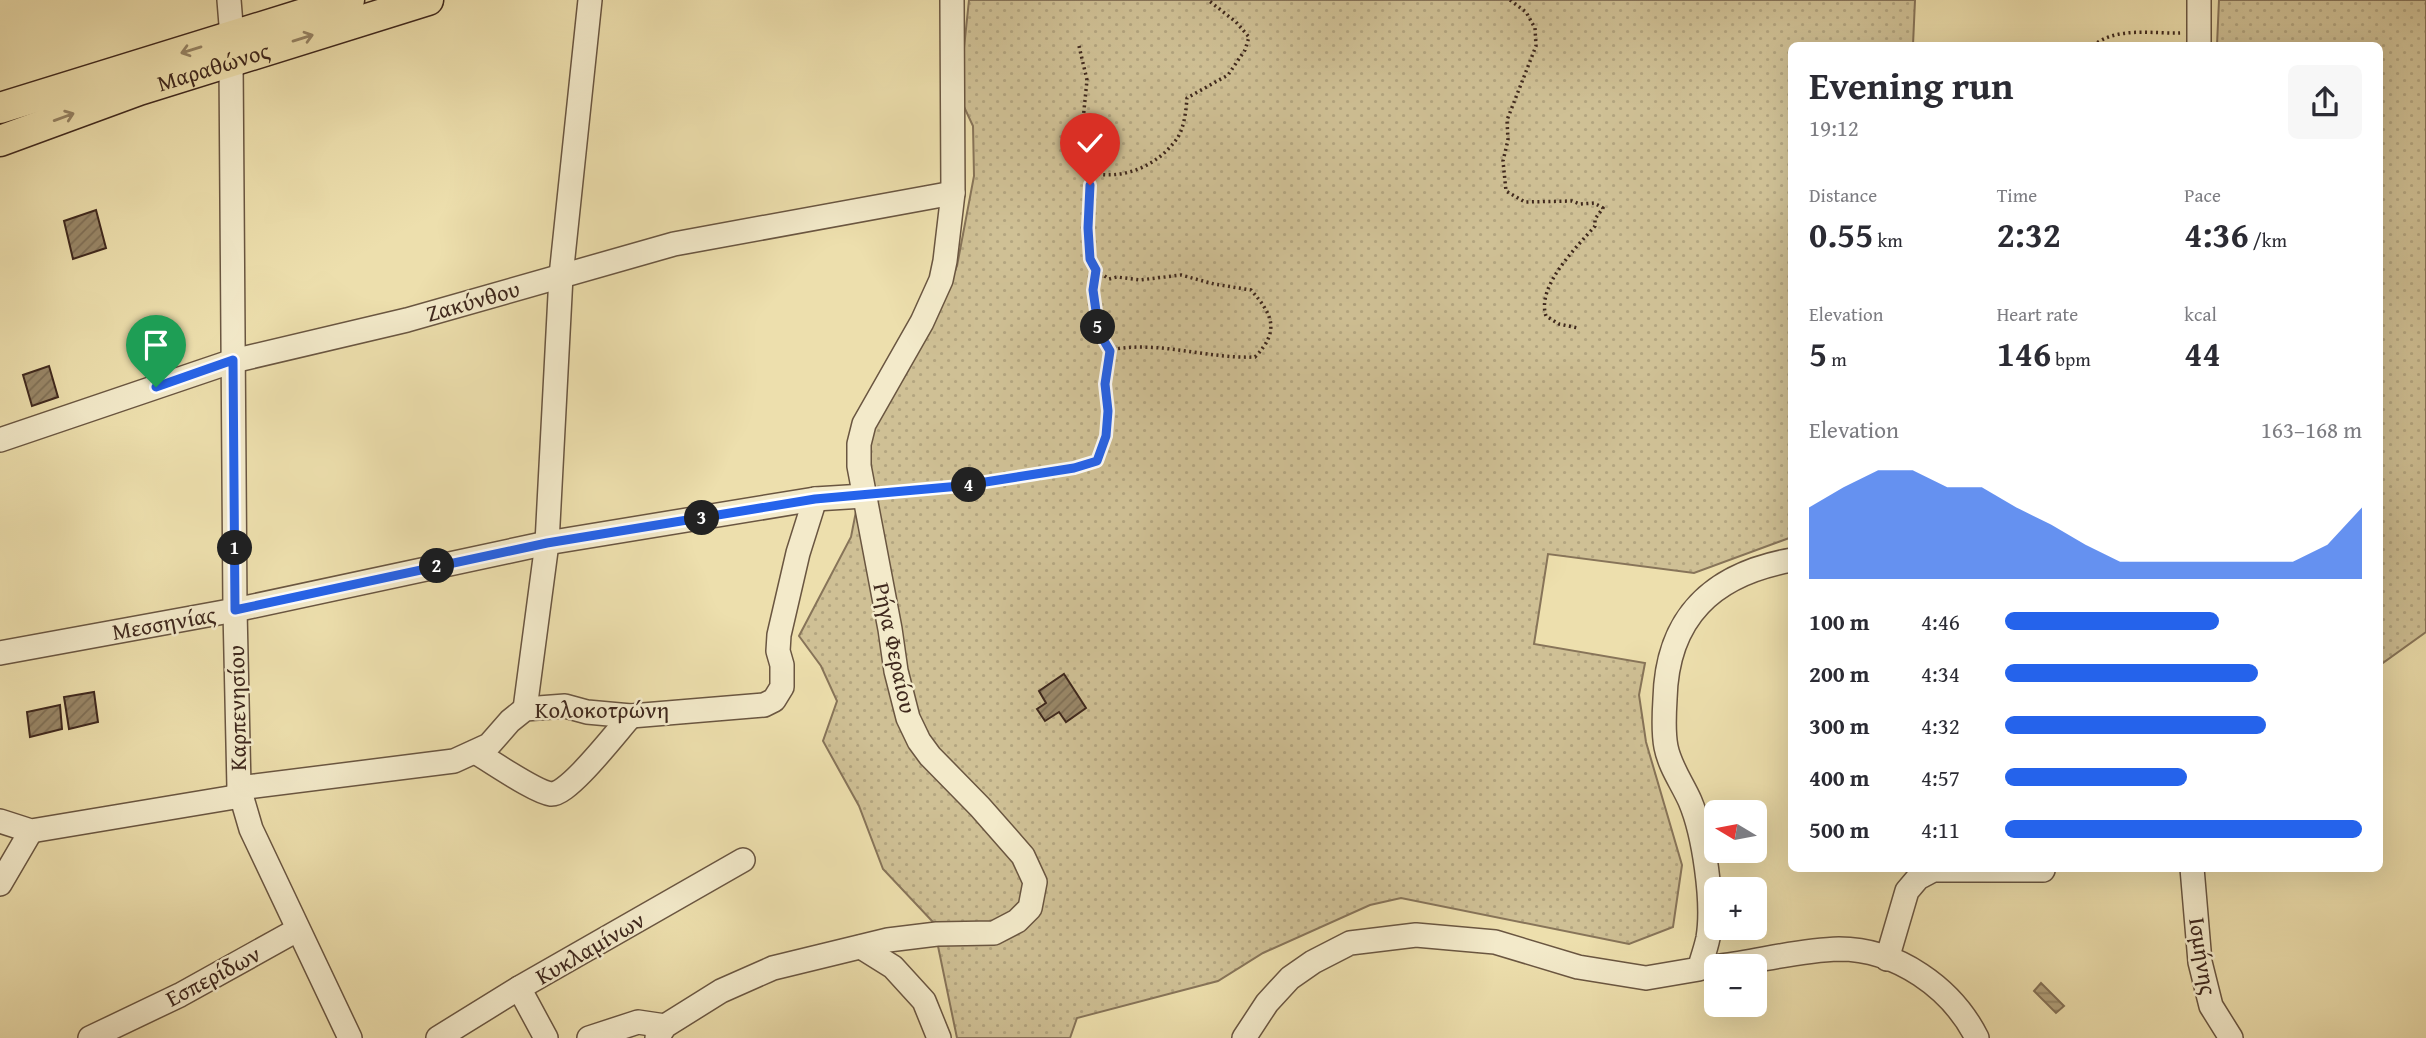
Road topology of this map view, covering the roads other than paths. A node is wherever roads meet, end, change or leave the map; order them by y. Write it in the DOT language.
graph roads {
  1 [pos="229,0"];
  2 [pos="349,0"];
  3 [pos="428,0"];
  4 [pos="590,0"];
  5 [pos="2199,0"];
  6 [pos="952,1"];
  7 [pos="2200,38"];
  8 [pos="232,49"];
  9 [pos="0,108"];
  10 [pos="0,141"];
  11 [pos="953,193"];
  12 [pos="561,276"];
  13 [pos="233,360"];
  14 [pos="0,440"];
  15 [pos="864,496"];
  16 [pos="815,499"];
  17 [pos="547,543"];
  18 [pos="1788,560"];
  19 [pos="235,610"];
  20 [pos="0,653"];
  21 [pos="525,709"];
  22 [pos="631,716"];
  23 [pos="475,752"];
  24 [pos="240,792"];
  25 [pos="0,821"];
  26 [pos="31,831"];
  27 [pos="743,860"];
  28 [pos="1929,872"];
  29 [pos="2192,872"];
  30 [pos="0,884"];
  31 [pos="297,930"];
  32 [pos="861,947"];
  33 [pos="1710,954"];
  34 [pos="1767,958"];
  35 [pos="1887,959"];
  36 [pos="1704,968"];
  37 [pos="519,988"];
  38 [pos="661,1032"];
  39 [pos="90,1038"];
  40 [pos="350,1038"];
  41 [pos="438,1038"];
  42 [pos="547,1038"];
  43 [pos="589,1038"];
  44 [pos="939,1038"];
  45 [pos="1244,1038"];
  46 [pos="1978,1038"];
  47 [pos="2231,1038"];
  1 -- 8 [label="street, Καρπενησίου"];
  2 -- 8 [label="main road, Μαραθώνος"];
  8 -- 3 [label="main road, Μαραθώνος, one-way"];
  4 -- 12 [label="street"];
  5 -- 7 [label="street"];
  6 -- 11 [label="street, Ρήγα Φεραίου"];
  8 -- 9 [label="main road, Μαραθώνος, one-way"];
  10 -- 8 [label="main road, Μαραθώνος, one-way"];
  8 -- 13 [label="street, Καρπενησίου"];
  11 -- 12 [label="street, Ζακύνθου"];
  11 -- 15 [label="street, Ρήγα Φεραίου"];
  12 -- 13 [label="street, Ζακύνθου"];
  12 -- 17 [label="street"];
  13 -- 14 [label="street, Ζακύνθου"];
  13 -- 19 [label="street, Καρπενησίου"];
  15 -- 16 [label="street, Μεσσηνίας"];
  15 -- 32 [label="street, Ρήγα Φεραίου"];
  16 -- 17 [label="street, Μεσσηνίας"];
  16 -- 22 [label="street, Κολοκοτρώνη"];
  17 -- 19 [label="street, Μεσσηνίας"];
  17 -- 21 [label="street"];
  18 -- 33 [label="street"];
  19 -- 20 [label="street, Μεσσηνίας"];
  19 -- 24 [label="street, Καρπενησίου"];
  21 -- 22 [label="street, Κολοκοτρώνη"];
  21 -- 23 [label="street, Κολοκοτρώνη"];
  22 -- 23 [label="street"];
  23 -- 24 [label="street, Κολοκοτρώνη"];
  24 -- 26 [label="street, Κολοκοτρώνη"];
  24 -- 31 [label="street, Καρπενησίου"];
  25 -- 26 [label="street"];
  26 -- 30 [label="street"];
  27 -- 37 [label="street, Κυκλαμίνων"];
  28 -- 35 [label="street"];
  29 -- 47 [label="street, Ισμήνης"];
  31 -- 39 [label="street, Εσπερίδων"];
  31 -- 40 [label="street, Καρπενησίου"];
  32 -- 38 [label="street, Ρήγα Φεραίου"];
  32 -- 44 [label="street"];
  34 -- 35 [label="street"];
  35 -- 46 [label="street"];
  36 -- 45 [label="street"];
  37 -- 41 [label="street, Κυκλαμίνων"];
  37 -- 42 [label="street"];
  38 -- 43 [label="street"];
}
